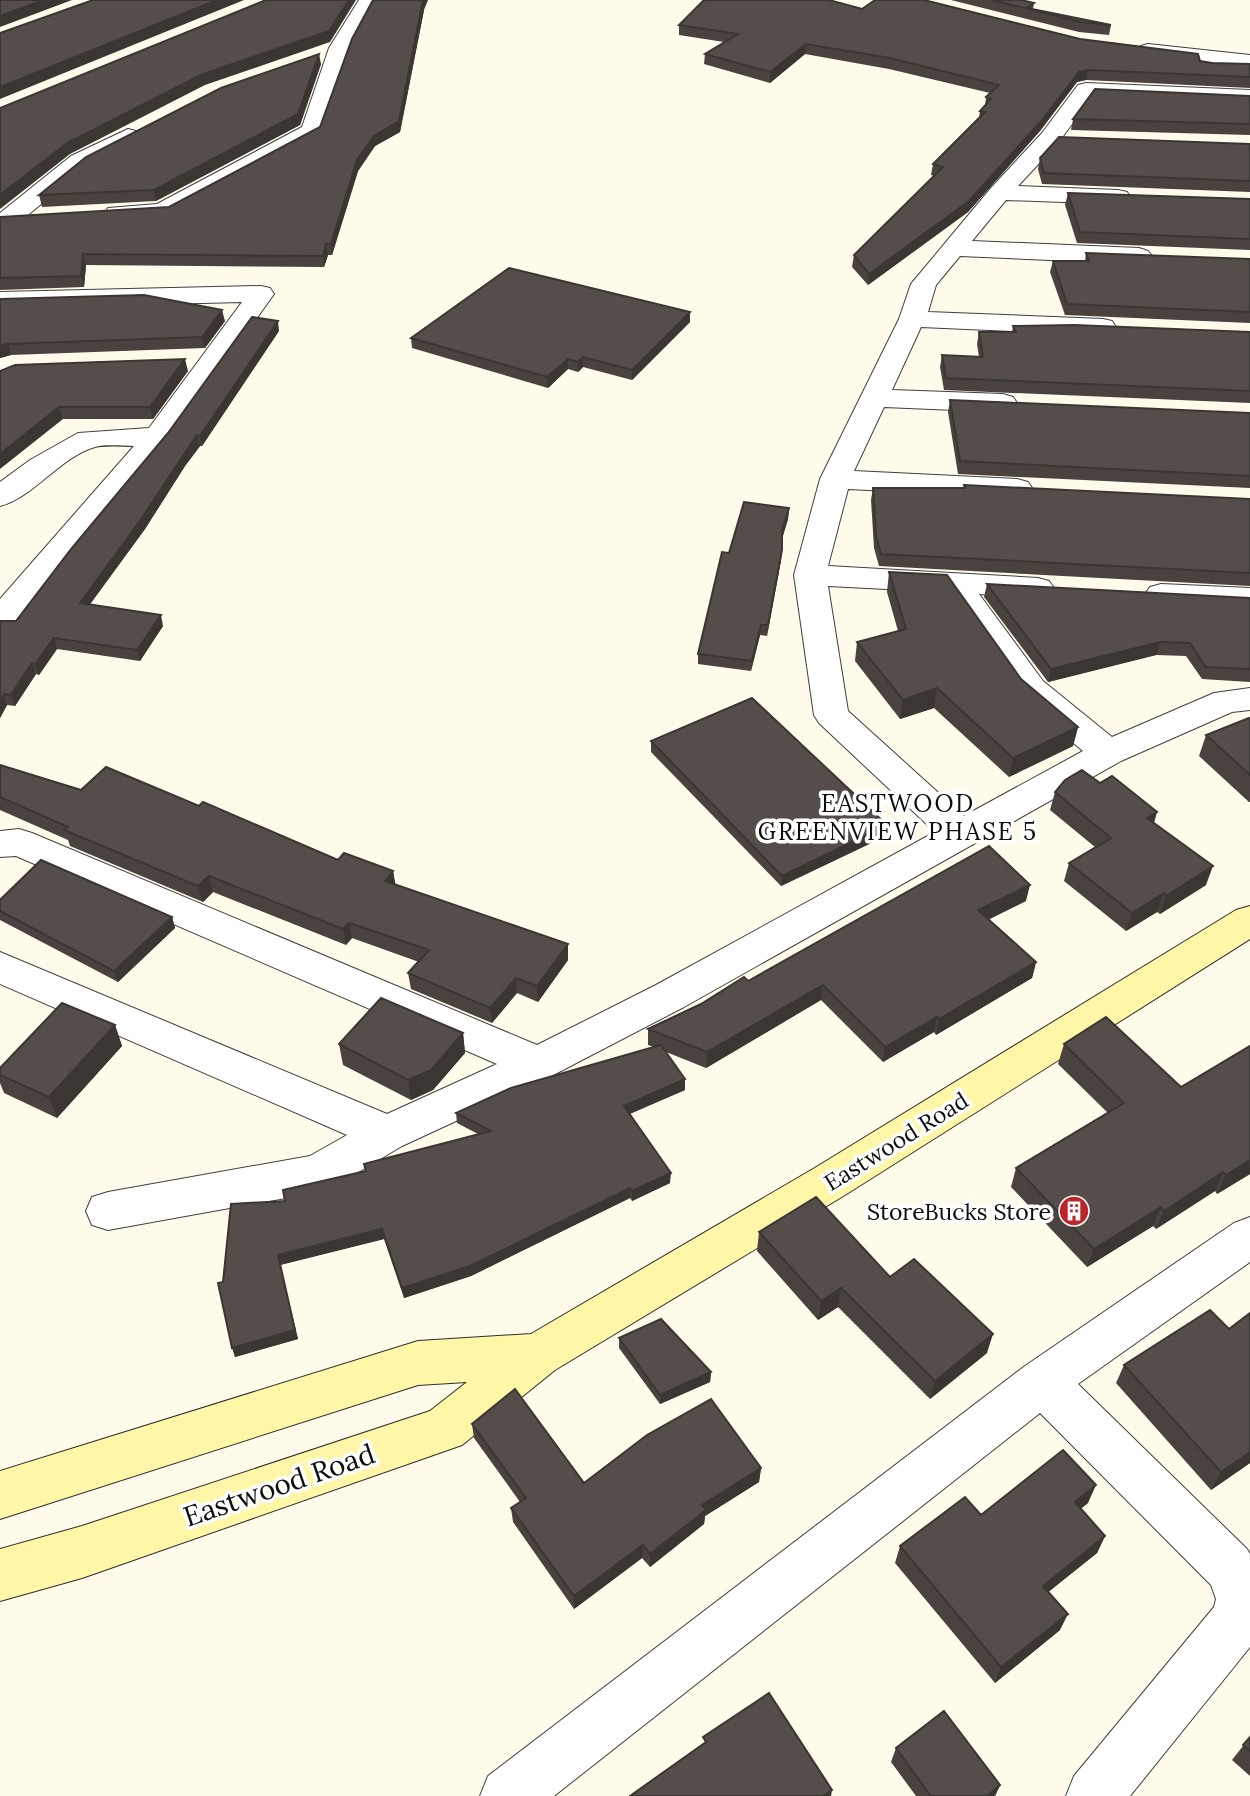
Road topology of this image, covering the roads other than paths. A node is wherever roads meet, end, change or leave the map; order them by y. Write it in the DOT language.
graph roads {
  1 [pos="369,0"];
  2 [pos="340,48"];
  3 [pos="1130,48"];
  4 [pos="315,57"];
  5 [pos="1250,61"];
  6 [pos="1250,97"];
  7 [pos="153,124"];
  8 [pos="999,193"];
  9 [pos="1145,198"];
  10 [pos="98,214"];
  11 [pos="46,217"];
  12 [pos="4,219"];
  13 [pos="952,248"];
  14 [pos="1169,257"];
  15 [pos="0,300"];
  16 [pos="912,319"];
  17 [pos="1128,329"];
  18 [pos="873,398"];
  19 [pos="1026,404"];
  20 [pos="158,436"];
  21 [pos="835,479"];
  22 [pos="1042,489"];
  23 [pos="0,497"];
  24 [pos="810,575"];
  25 [pos="956,584"];
  26 [pos="1063,589"];
  27 [pos="1130,592"];
  28 [pos="1250,598"];
  29 [pos="3,611"];
  30 [pos="1250,699"];
  31 [pos="1108,752"];
  32 [pos="961,835"];
  33 [pos="0,844"];
  34 [pos="1250,920"];
  35 [pos="0,967"];
  36 [pos="537,1063"];
  37 [pos="387,1133"];
  38 [pos="108,1211"];
  39 [pos="1250,1237"];
  40 [pos="538,1356"];
  41 [pos="1042,1382"];
  42 [pos="0,1495"];
  43 [pos="0,1575"];
  44 [pos="509,1796"];
  45 [pos="1094,1796"];
  1 -- 2 [label="street"];
  2 -- 4 [label="street"];
  2 -- 10 [label="street"];
  3 -- 5 [label="street"];
  6 -- 8 [label="street"];
  7 -- 12 [label="street"];
  8 -- 9 [label="street"];
  8 -- 13 [label="street"];
  11 -- 12 [label="street"];
  13 -- 14 [label="street"];
  13 -- 16 [label="street"];
  15 -- 20 [label="street"];
  16 -- 17 [label="street"];
  16 -- 18 [label="street"];
  18 -- 19 [label="street"];
  18 -- 21 [label="street"];
  20 -- 23 [label="street"];
  20 -- 29 [label="street"];
  21 -- 22 [label="street"];
  21 -- 24 [label="street"];
  24 -- 25 [label="street"];
  24 -- 32 [label="street"];
  25 -- 26 [label="street"];
  25 -- 31 [label="street"];
  27 -- 28 [label="street"];
  30 -- 31 [label="street"];
  31 -- 32 [label="street"];
  32 -- 36 [label="street"];
  33 -- 36 [label="street"];
  34 -- 40 [label="main road, Eastwood Road"];
  35 -- 37 [label="street"];
  36 -- 37 [label="street"];
  37 -- 38 [label="street"];
  39 -- 41 [label="street"];
  40 -- 42 [label="main road, Eastwood Road"];
  40 -- 43 [label="main road, Eastwood Road"];
  41 -- 44 [label="street"];
  41 -- 45 [label="street"];
}
